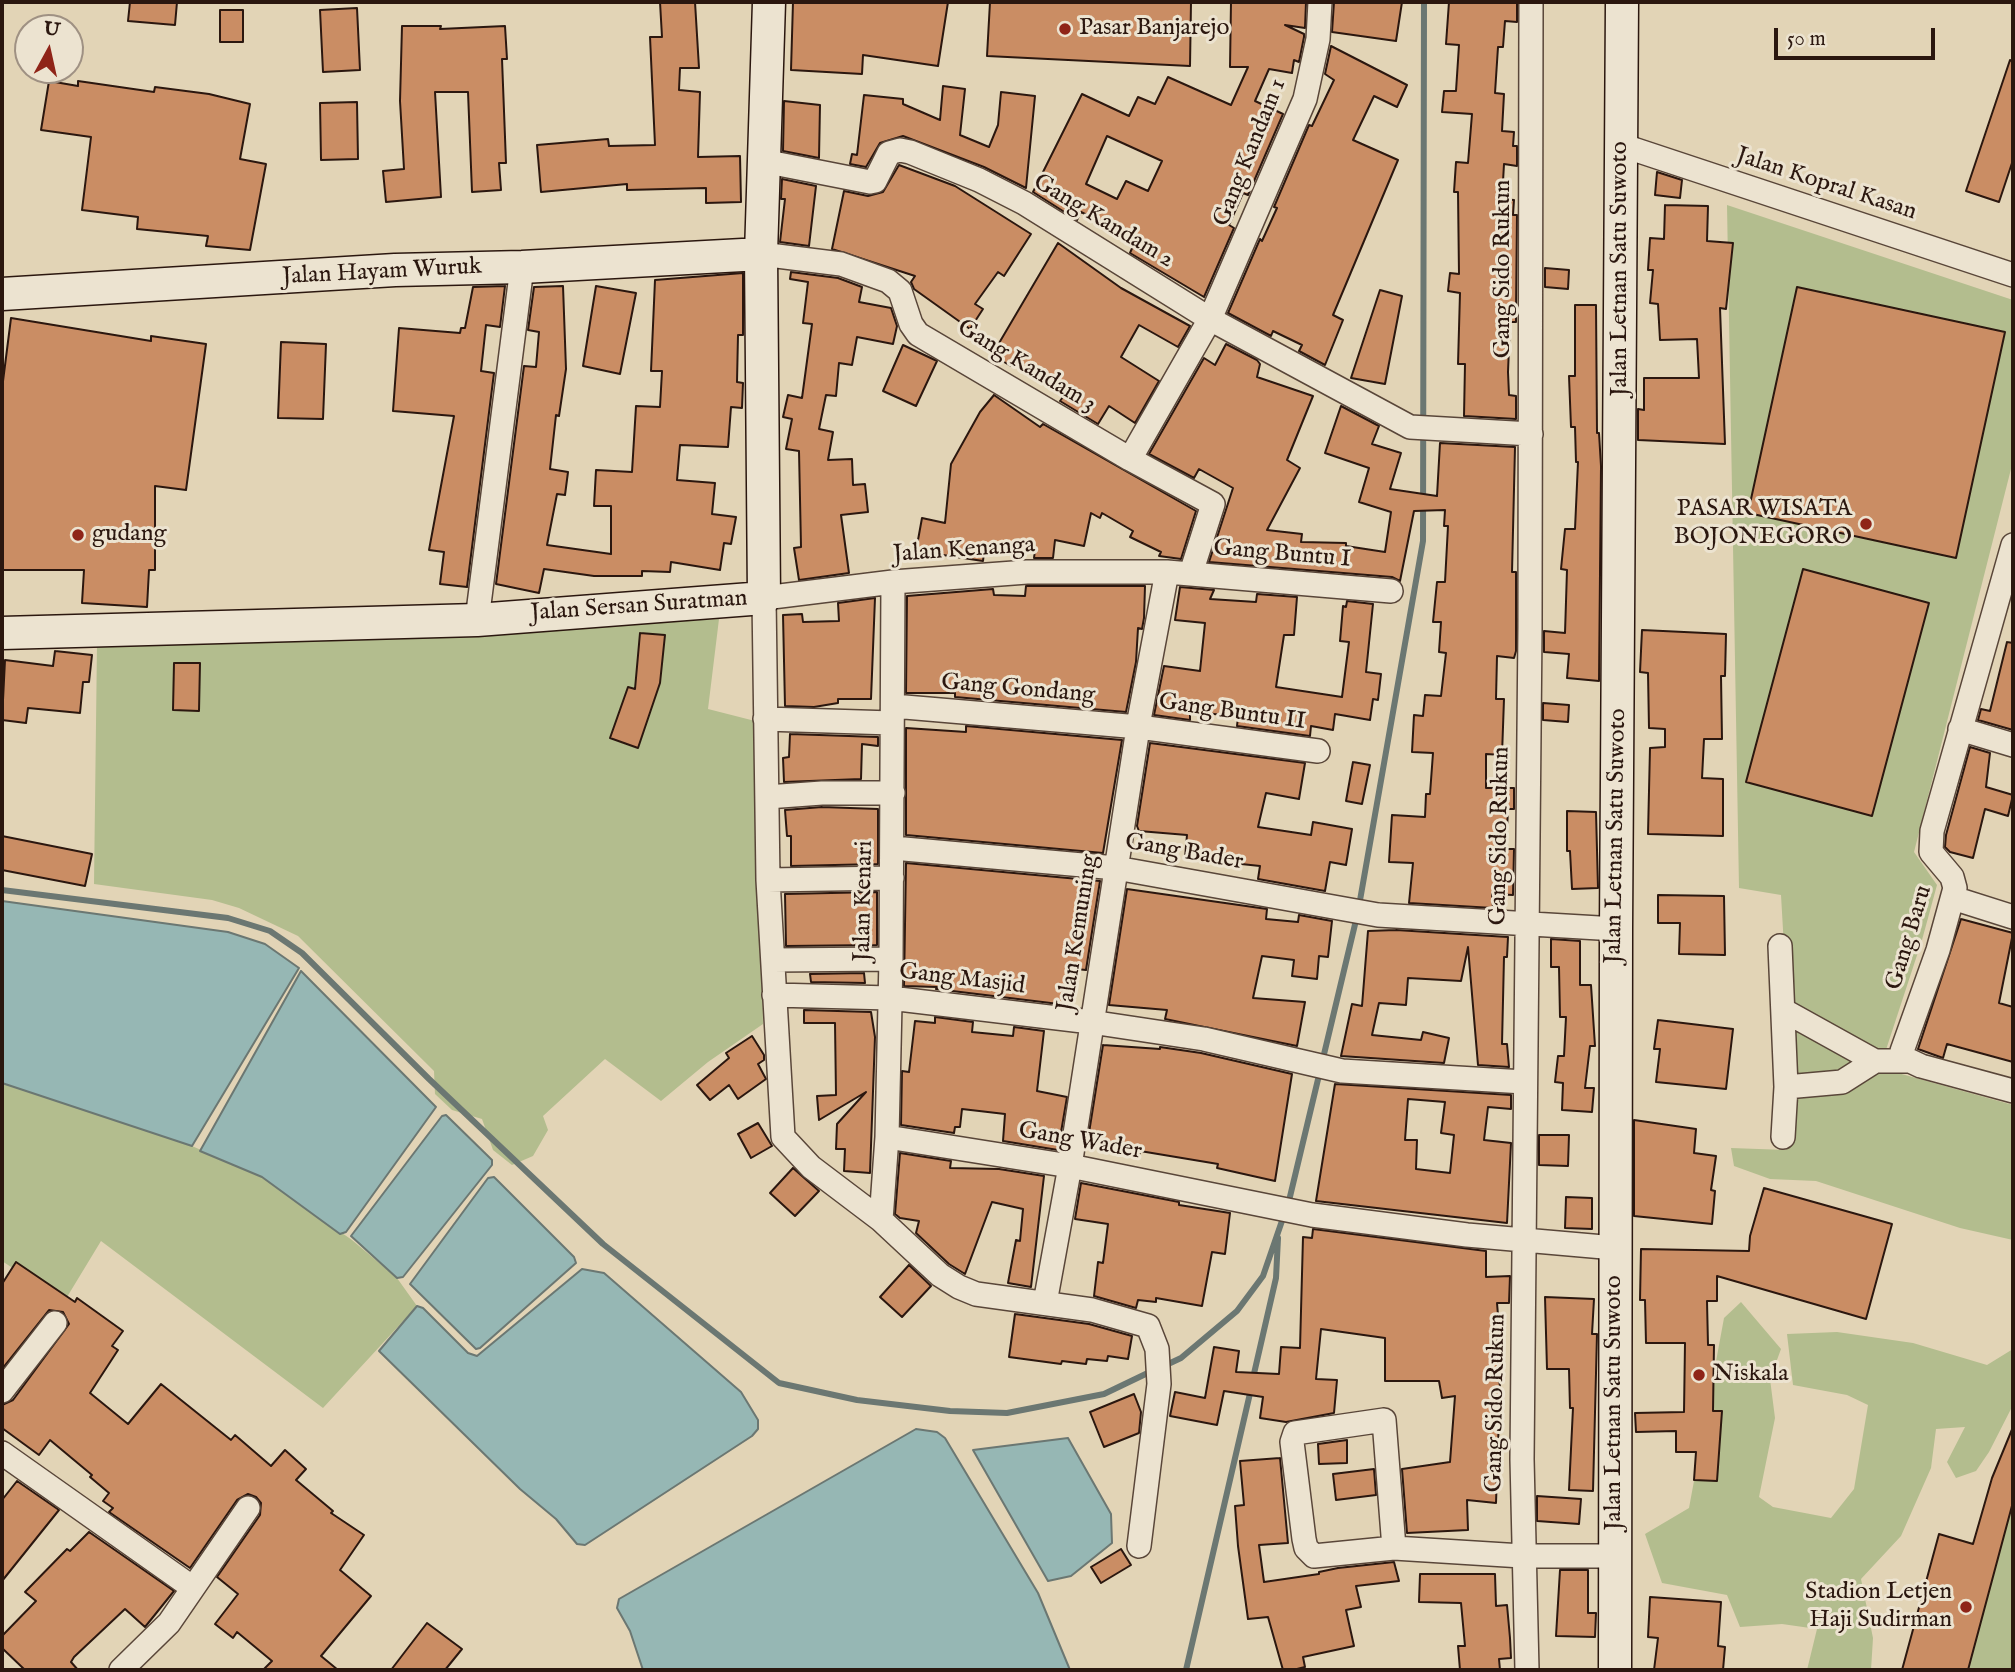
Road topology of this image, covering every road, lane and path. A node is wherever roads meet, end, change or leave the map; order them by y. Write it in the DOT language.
graph roads {
  1 [pos="769,2"];
  2 [pos="1320,2"];
  3 [pos="1531,2"];
  4 [pos="1622,2"];
  5 [pos="1621,145"];
  6 [pos="763,161"];
  7 [pos="761,254"];
  8 [pos="522,267"];
  9 [pos="2013,275"];
  10 [pos="2,294"];
  11 [pos="1210,319"];
  12 [pos="1531,434"];
  13 [pos="1130,460"];
  14 [pos="2013,545"];
  15 [pos="1167,572"];
  16 [pos="1191,573"];
  17 [pos="893,582"];
  18 [pos="1391,591"];
  19 [pos="765,598"];
  20 [pos="477,620"];
  21 [pos="2,634"];
  22 [pos="893,714"];
  23 [pos="765,719"];
  24 [pos="1139,727"];
  25 [pos="1960,729"];
  26 [pos="2013,745"];
  27 [pos="1318,751"];
  28 [pos="893,793"];
  29 [pos="767,797"];
  30 [pos="893,848"];
  31 [pos="1116,868"];
  32 [pos="892,878"];
  33 [pos="768,880"];
  34 [pos="1953,898"];
  35 [pos="2013,917"];
  36 [pos="1526,926"];
  37 [pos="1615,929"];
  38 [pos="1780,946"];
  39 [pos="891,959"];
  40 [pos="773,960"];
  41 [pos="774,995"];
  42 [pos="890,998"];
  43 [pos="1783,1010"];
  44 [pos="1091,1022"];
  45 [pos="1875,1061"];
  46 [pos="1908,1061"];
  47 [pos="1524,1082"];
  48 [pos="1786,1087"];
  49 [pos="2013,1091"];
  50 [pos="887,1137"];
  51 [pos="1783,1137"];
  52 [pos="1070,1166"];
  53 [pos="881,1220"];
  54 [pos="1526,1240"];
  55 [pos="1615,1248"];
  56 [pos="1045,1303"];
  57 [pos="55,1322"];
  58 [pos="2,1391"];
  59 [pos="2,1453"];
  60 [pos="248,1508"];
  61 [pos="1139,1546"];
  62 [pos="1394,1548"];
  63 [pos="1522,1556"];
  64 [pos="1616,1556"];
  65 [pos="192,1588"];
  66 [pos="121,1670"];
  67 [pos="1527,1670"];
  68 [pos="1615,1670"];
  1 -- 6 [label="main road, Jalan Sersan Suratman"];
  2 -- 11 [label="street, Gang Kandam 1"];
  3 -- 12 [label="street, Gang Sido Rukun"];
  4 -- 5 [label="main road, Jalan Letnan Satu Suwoto"];
  5 -- 9 [label="street, Jalan Kopral Kasan"];
  5 -- 37 [label="main road, Jalan Letnan Satu Suwoto"];
  6 -- 7 [label="main road, Jalan Sersan Suratman"];
  6 -- 11 [label="street, Gang Kandam 2"];
  7 -- 8 [label="main road, Jalan Hayam Wuruk"];
  7 -- 13 [label="street, Gang Kandam 3"];
  7 -- 19 [label="main road, Jalan Sersan Suratman"];
  8 -- 10 [label="main road, Jalan Hayam Wuruk"];
  8 -- 20 [label="street"];
  11 -- 12 [label="street, Gang Kandam 2"];
  11 -- 13 [label="street, Gang Kandam 1"];
  12 -- 36 [label="street, Gang Sido Rukun"];
  13 -- 16 [label="street, Gang Kandam 3"];
  14 -- 25 [label="street, Gang Baru"];
  15 -- 16 [label="street, Gang Buntu I"];
  15 -- 17 [label="street, Jalan Kenanga"];
  15 -- 24 [label="street, Jalan Kemuning"];
  16 -- 18 [label="street, Gang Buntu I"];
  17 -- 19 [label="street, Jalan Kenanga"];
  17 -- 22 [label="street, Jalan Kenari"];
  19 -- 20 [label="main road, Jalan Sersan Suratman"];
  19 -- 23 [label="street"];
  20 -- 21 [label="main road, Jalan Sersan Suratman"];
  22 -- 23 [label="street, Gang Gondang"];
  22 -- 24 [label="street, Gang Gondang"];
  22 -- 28 [label="street, Jalan Kenari"];
  23 -- 29 [label="street"];
  24 -- 27 [label="street, Gang Buntu II"];
  24 -- 31 [label="street, Jalan Kemuning"];
  25 -- 26 [label="street"];
  25 -- 34 [label="street, Gang Baru"];
  28 -- 29 [label="street"];
  28 -- 30 [label="street, Jalan Kenari"];
  29 -- 33 [label="street"];
  30 -- 31 [label="street, Gang Bader"];
  30 -- 32 [label="street, Jalan Kenari"];
  31 -- 36 [label="street, Gang Bader"];
  31 -- 44 [label="street, Jalan Kemuning"];
  32 -- 33 [label="street"];
  32 -- 39 [label="street, Jalan Kenari"];
  33 -- 40 [label="street"];
  34 -- 35 [label="street"];
  34 -- 46 [label="street, Gang Baru"];
  36 -- 37 [label="street"];
  36 -- 47 [label="street, Gang Sido Rukun"];
  37 -- 55 [label="main road, Jalan Letnan Satu Suwoto"];
  38 -- 43 [label="street"];
  39 -- 40 [label="street"];
  39 -- 42 [label="street, Jalan Kenari"];
  40 -- 41 [label="street"];
  41 -- 42 [label="street, Gang Masjid"];
  41 -- 53 [label="street"];
  42 -- 44 [label="street, Gang Masjid"];
  42 -- 50 [label="street, Jalan Kenari"];
  43 -- 45 [label="street"];
  43 -- 48 [label="street"];
  44 -- 47 [label="street, Gang Masjid"];
  44 -- 52 [label="street, Jalan Kemuning"];
  45 -- 46 [label="street"];
  45 -- 48 [label="street"];
  46 -- 49 [label="street"];
  47 -- 54 [label="street, Gang Sido Rukun"];
  48 -- 51 [label="street"];
  50 -- 52 [label="street, Gang Wader"];
  50 -- 53 [label="street, Jalan Kenari"];
  52 -- 54 [label="street, Gang Wader"];
  52 -- 56 [label="street, Jalan Kemuning"];
  53 -- 56 [label="street"];
  54 -- 55 [label="street"];
  54 -- 63 [label="street, Gang Sido Rukun"];
  55 -- 64 [label="main road, Jalan Letnan Satu Suwoto"];
  56 -- 61 [label="street"];
  57 -- 58 [label="street"];
  59 -- 65 [label="street"];
  60 -- 65 [label="street"];
  62 -- 62 [label="street"];
  62 -- 63 [label="street"];
  63 -- 64 [label="street"];
  63 -- 67 [label="street, Gang Sido Rukun"];
  64 -- 68 [label="main road, Jalan Letnan Satu Suwoto"];
  65 -- 66 [label="street"];
}
